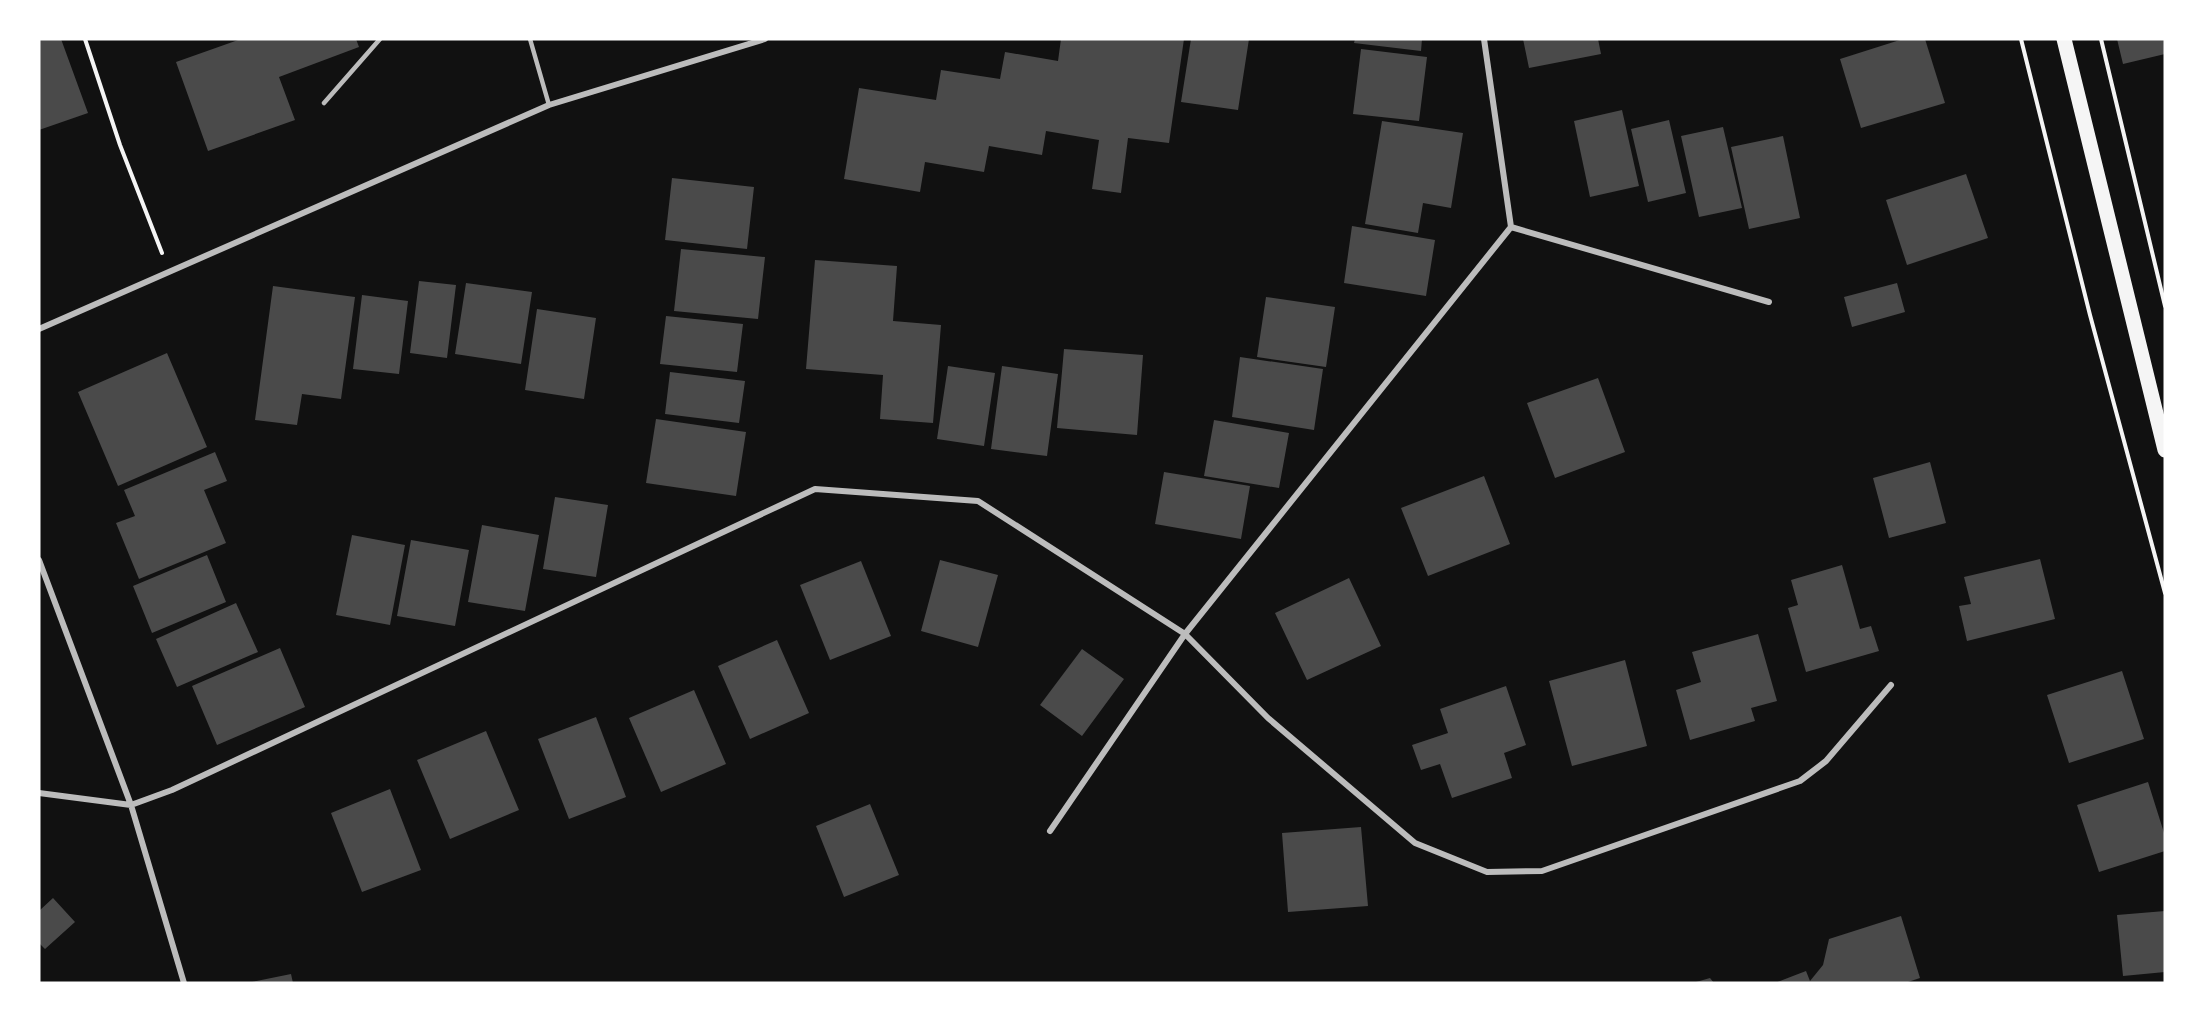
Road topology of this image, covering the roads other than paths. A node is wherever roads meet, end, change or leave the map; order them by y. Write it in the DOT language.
graph roads {
  1 [pos="380,39"];
  2 [pos="530,39"];
  3 [pos="765,39"];
  4 [pos="1484,39"];
  5 [pos="2064,39"];
  6 [pos="324,103"];
  7 [pos="549,105"];
  8 [pos="1511,227"];
  9 [pos="1769,302"];
  10 [pos="39,329"];
  11 [pos="2165,450"];
  12 [pos="39,560"];
  13 [pos="1185,634"];
  14 [pos="1891,685"];
  15 [pos="39,793"];
  16 [pos="131,805"];
  17 [pos="1050,831"];
  18 [pos="184,983"];
  1 -- 6 [label="lane"];
  2 -- 7 [label="lane"];
  3 -- 7 [label="street"];
  4 -- 8 [label="street"];
  5 -- 11 [label="main road"];
  7 -- 10 [label="street"];
  8 -- 9 [label="street"];
  8 -- 13 [label="street"];
  12 -- 16 [label="street"];
  13 -- 14 [label="street"];
  13 -- 16 [label="street"];
  13 -- 17 [label="street"];
  15 -- 16 [label="street"];
  16 -- 18 [label="street"];
}
